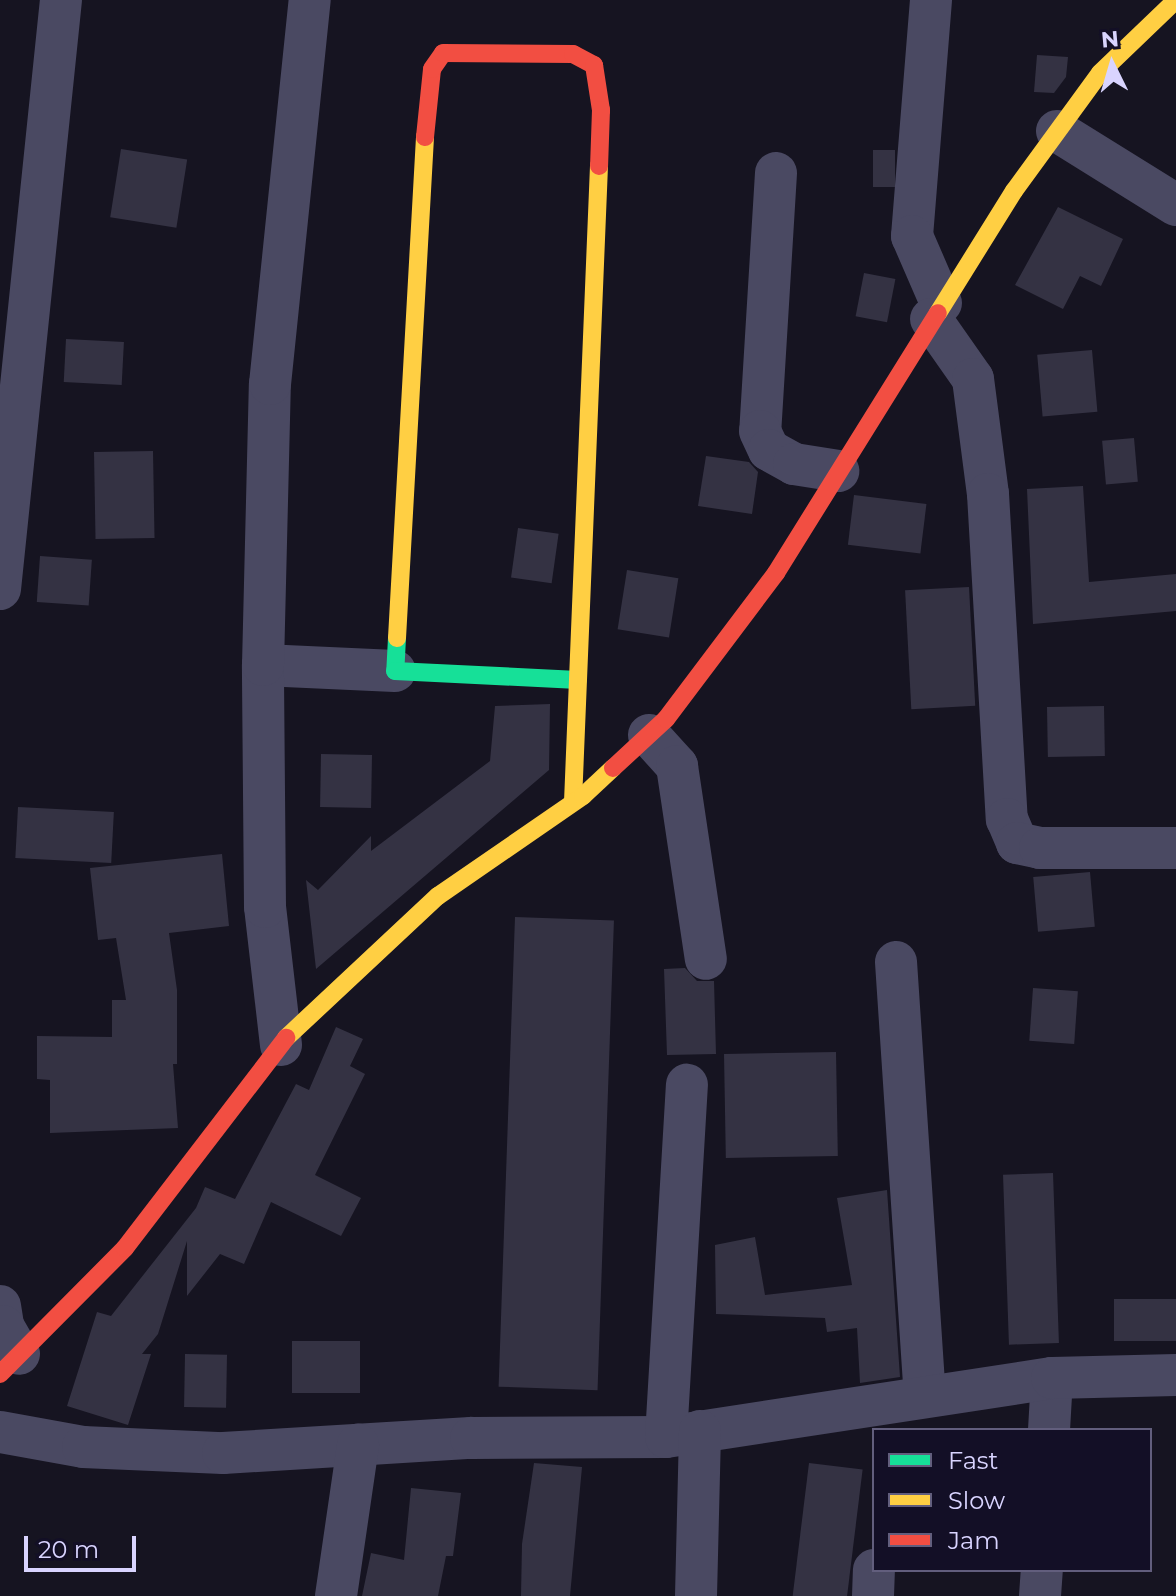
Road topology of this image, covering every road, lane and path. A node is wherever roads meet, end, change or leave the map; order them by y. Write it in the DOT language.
graph roads {
  1 [pos="61,0"];
  2 [pos="310,0"];
  3 [pos="931,0"];
  4 [pos="1176,0"];
  5 [pos="1057,131"];
  6 [pos="776,173"];
  7 [pos="1174,201"];
  8 [pos="936,311"];
  9 [pos="838,471"];
  10 [pos="0,589"];
  11 [pos="263,665"];
  12 [pos="395,671"];
  13 [pos="578,680"];
  14 [pos="649,735"];
  15 [pos="573,802"];
  16 [pos="1176,848"];
  17 [pos="706,959"];
  18 [pos="896,962"];
  19 [pos="281,1045"];
  20 [pos="687,1085"];
  21 [pos="0,1306"];
  22 [pos="9,1364"];
  23 [pos="1176,1375"];
  24 [pos="1052,1378"];
  25 [pos="925,1396"];
  26 [pos="883,1416"];
  27 [pos="1049,1428"];
  28 [pos="0,1432"];
  29 [pos="683,1434"];
  30 [pos="358,1445"];
  31 [pos="874,1572"];
  32 [pos="1042,1572"];
  33 [pos="336,1596"];
  34 [pos="696,1596"];
  35 [pos="873,1596"];
  36 [pos="1040,1596"];
  1 -- 10 [label="street"];
  2 -- 11 [label="street"];
  3 -- 8 [label="street"];
  4 -- 5 [label="street"];
  5 -- 7 [label="street"];
  5 -- 8 [label="street"];
  6 -- 9 [label="street"];
  8 -- 9 [label="street"];
  8 -- 16 [label="street"];
  9 -- 14 [label="street"];
  11 -- 12 [label="street"];
  11 -- 19 [label="street"];
  12 -- 13 [label="street"];
  12 -- 13 [label="street"];
  13 -- 15 [label="street"];
  14 -- 15 [label="street"];
  14 -- 17 [label="street"];
  15 -- 19 [label="street"];
  18 -- 25 [label="street"];
  19 -- 22 [label="street"];
  20 -- 29 [label="street"];
  21 -- 22 [label="street"];
  23 -- 24 [label="street"];
  24 -- 25 [label="street"];
  24 -- 27 [label="street"];
  25 -- 26 [label="street"];
  26 -- 29 [label="street"];
  28 -- 30 [label="street"];
  29 -- 30 [label="street"];
  29 -- 34 [label="street"];
  30 -- 33 [label="street"];
  31 -- 35 [label="street"];
  32 -- 36 [label="street"];
}
